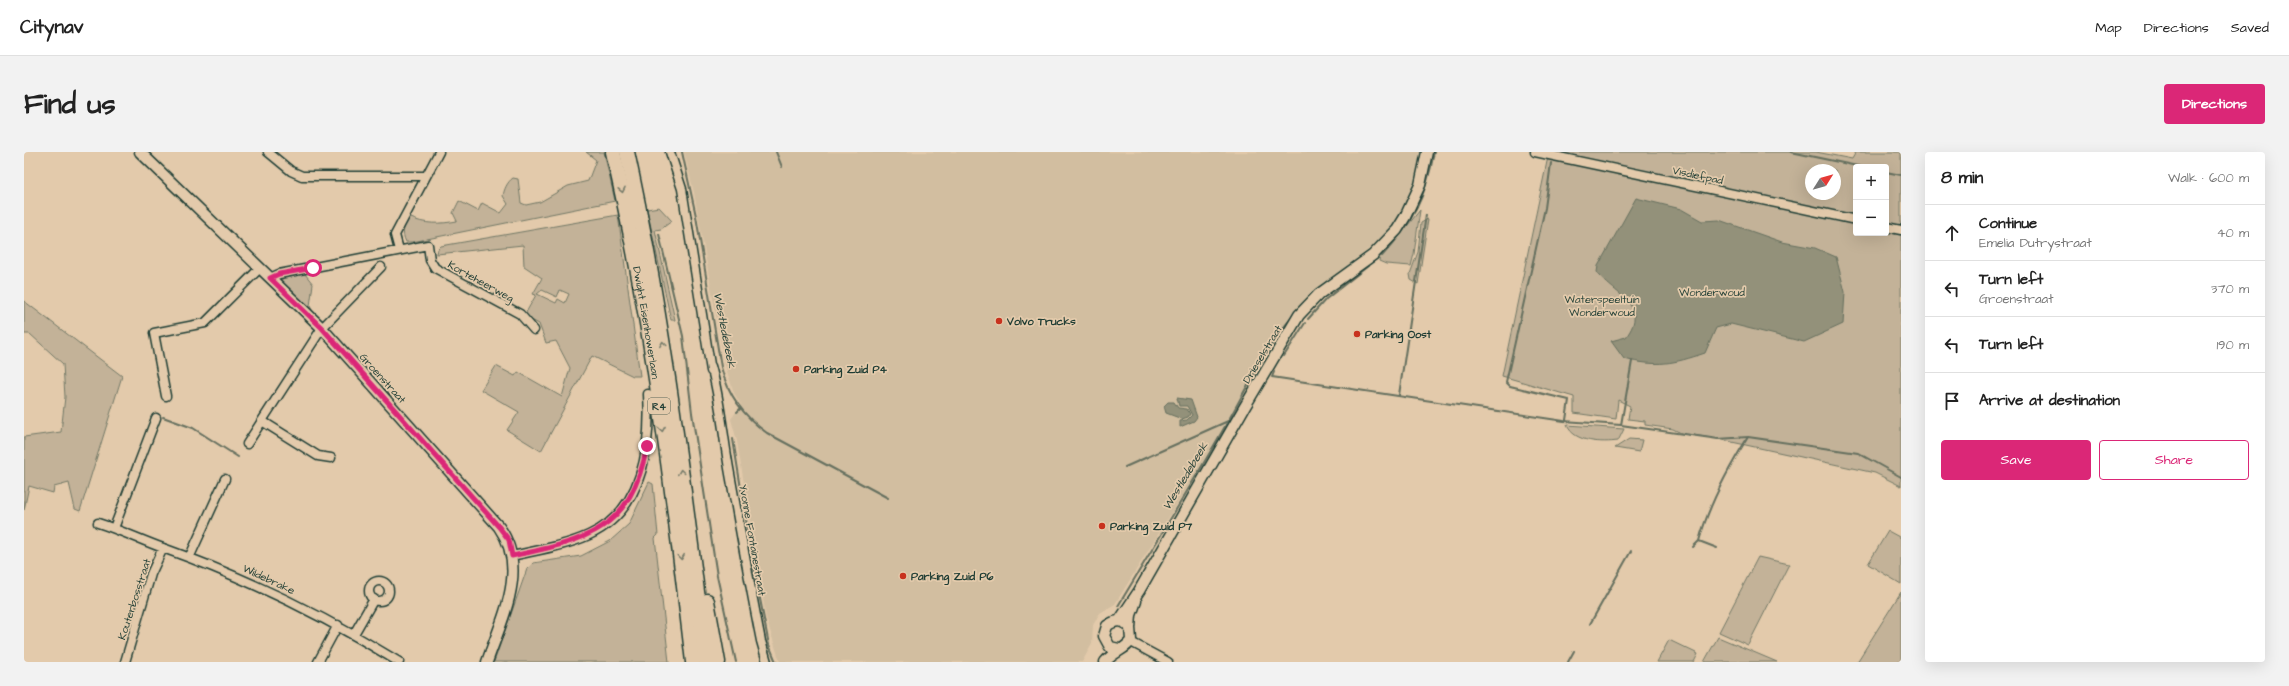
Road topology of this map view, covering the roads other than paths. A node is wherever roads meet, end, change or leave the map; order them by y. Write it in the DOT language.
graph roads {
  1 [pos="140,152"];
  2 [pos="268,152"];
  3 [pos="439,152"];
  4 [pos="613,152"];
  5 [pos="627,152"];
  6 [pos="670,152"];
  7 [pos="1427,152"];
  8 [pos="1535,152"];
  9 [pos="426,176"];
  10 [pos="1853,219"];
  11 [pos="1889,227"];
  12 [pos="1901,230"];
  13 [pos="399,250"];
  14 [pos="381,267"];
  15 [pos="260,268"];
  16 [pos="270,278"];
  17 [pos="322,328"];
  18 [pos="534,330"];
  19 [pos="648,394"];
  20 [pos="166,396"];
  21 [pos="156,418"];
  22 [pos="262,421"];
  23 [pos="247,444"];
  24 [pos="331,458"];
  25 [pos="225,479"];
  26 [pos="687,511"];
  27 [pos="98,523"];
  28 [pos="114,528"];
  29 [pos="163,548"];
  30 [pos="190,556"];
  31 [pos="512,556"];
  32 [pos="1139,591"];
  33 [pos="374,599"];
  34 [pos="1119,621"];
  35 [pos="338,625"];
  36 [pos="1130,628"];
  37 [pos="354,634"];
  38 [pos="1131,642"];
  39 [pos="1107,644"];
  40 [pos="1119,649"];
  41 [pos="319,661"];
  42 [pos="125,662"];
  43 [pos="399,662"];
  44 [pos="487,662"];
  45 [pos="693,662"];
  46 [pos="706,662"];
  47 [pos="718,662"];
  48 [pos="767,662"];
  49 [pos="1100,662"];
  50 [pos="1106,662"];
  51 [pos="1168,662"];
  1 -- 15 [label="street, Groenstraat"];
  2 -- 9 [label="street"];
  3 -- 9 [label="street"];
  4 -- 45 [label="highway, Dwight Eisenhowerlaan / R4, one-way"];
  26 -- 5 [label="highway, Dwight Eisenhowerlaan / R4, one-way"];
  6 -- 48 [label="street, Yvonne Fontainestraat"];
  7 -- 32 [label="street, Drieselstraat"];
  8 -- 10 [label="street, Visdiefpad"];
  9 -- 13 [label="street"];
  11 -- 12 [label="street"];
  13 -- 16 [label="street"];
  13 -- 18 [label="street, Korteheerweg"];
  14 -- 17 [label="street"];
  15 -- 16 [label="street, Groenstraat"];
  15 -- 20 [label="street"];
  16 -- 17 [label="street, Groenstraat"];
  17 -- 22 [label="street"];
  17 -- 31 [label="street, Groenstraat"];
  19 -- 31 [label="street"];
  21 -- 28 [label="street"];
  22 -- 23 [label="street"];
  22 -- 24 [label="street"];
  25 -- 30 [label="street"];
  26 -- 46 [label="highway, Dwight Eisenhowerlaan / R4"];
  26 -- 47 [label="highway"];
  27 -- 28 [label="street"];
  28 -- 29 [label="street"];
  29 -- 30 [label="street, Kouterbosstraat"];
  29 -- 42 [label="street, Kouterbosstraat"];
  30 -- 35 [label="street, Wildebrake"];
  31 -- 44 [label="street, Groenstraat"];
  32 -- 34 [label="street, Drieselstraat"];
  32 -- 36 [label="street, Drieselstraat"];
  33 -- 37 [label="street"];
  34 -- 36 [label="street"];
  34 -- 39 [label="street, Drieselstraat"];
  35 -- 37 [label="street, Wildebrake"];
  35 -- 41 [label="street"];
  36 -- 38 [label="street, Drieselstraat"];
  37 -- 43 [label="street, Wildebrake"];
  38 -- 40 [label="street"];
  38 -- 51 [label="street"];
  39 -- 40 [label="street"];
  39 -- 49 [label="street, Drieselstraat"];
  40 -- 50 [label="street"];
}
